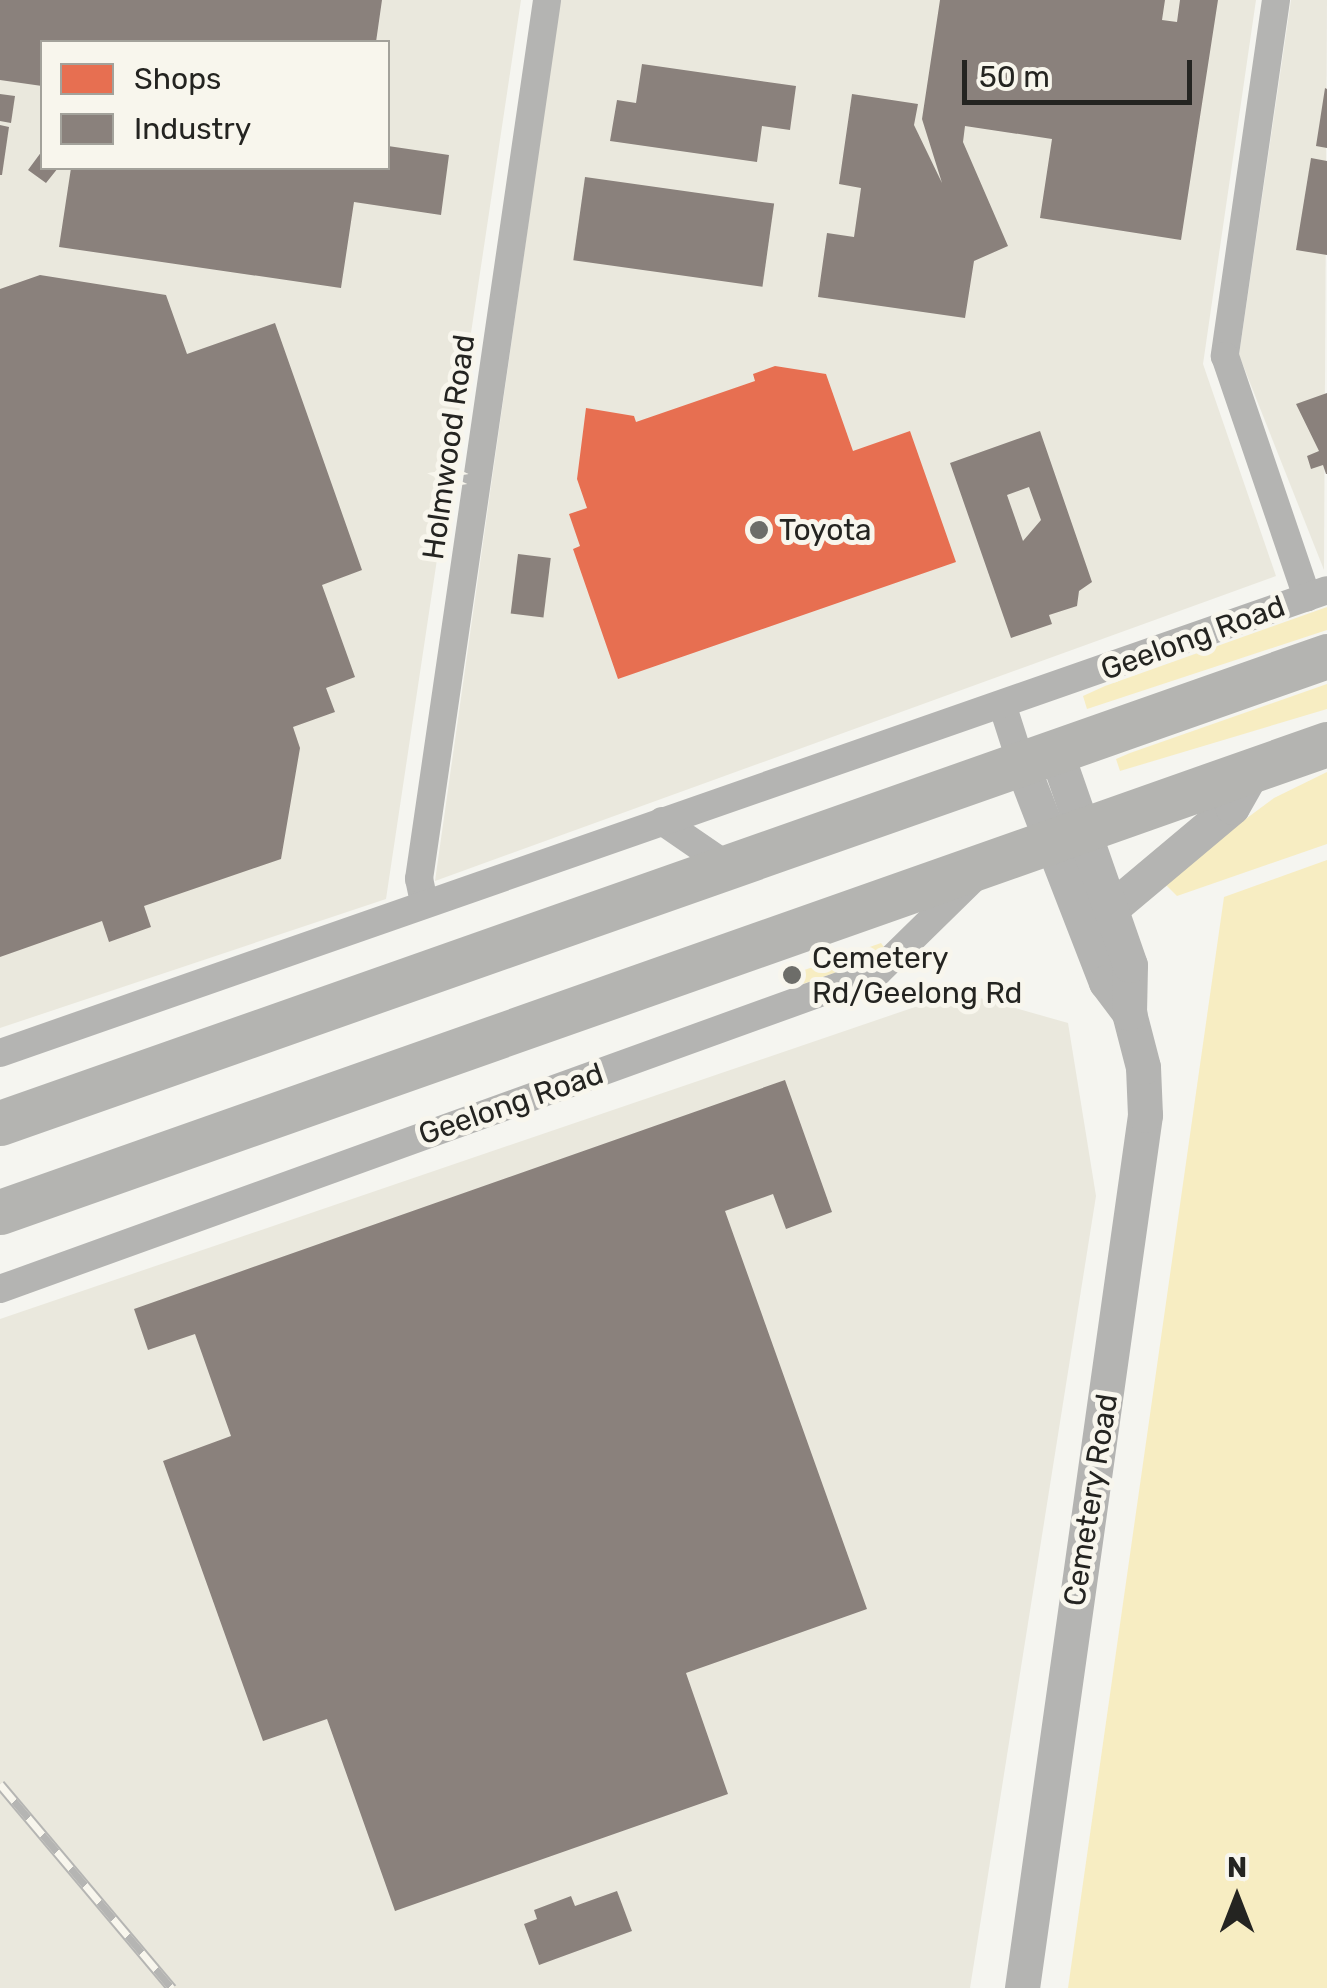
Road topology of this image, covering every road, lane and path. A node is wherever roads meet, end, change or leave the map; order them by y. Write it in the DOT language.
graph roads {
  1 [pos="547,0"];
  2 [pos="1276,0"];
  3 [pos="1317,594"];
  4 [pos="1327,656"];
  5 [pos="1002,706"];
  6 [pos="1327,744"];
  7 [pos="1038,757"];
  8 [pos="1253,770"];
  9 [pos="662,821"];
  10 [pos="1066,836"];
  11 [pos="987,865"];
  12 [pos="729,867"];
  13 [pos="424,902"];
  14 [pos="1114,906"];
  15 [pos="1129,1013"];
  16 [pos="0,1053"];
  17 [pos="0,1123"];
  18 [pos="0,1212"];
  19 [pos="0,1290"];
  20 [pos="1022,1988"];
  1 -- 13 [label="street, Holmwood Road"];
  2 -- 3 [label="street"];
  3 -- 5 [label="street, Geelong Road"];
  4 -- 7 [label="highway, Geelong Road"];
  5 -- 7 [label="street, Cemetery Road"];
  5 -- 9 [label="street, Geelong Road"];
  6 -- 8 [label="highway, Geelong Road"];
  7 -- 10 [label="street, Cemetery Road"];
  7 -- 12 [label="highway, Geelong Road"];
  8 -- 10 [label="highway, Geelong Road"];
  8 -- 14 [label="street"];
  9 -- 12 [label="street"];
  9 -- 13 [label="street, Geelong Road"];
  10 -- 11 [label="highway, Geelong Road"];
  10 -- 14 [label="street, Cemetery Road"];
  10 -- 15 [label="street, Cemetery Road"];
  11 -- 18 [label="highway, Geelong Road"];
  11 -- 19 [label="street, Geelong Road"];
  12 -- 17 [label="highway, Geelong Road"];
  13 -- 16 [label="street, Geelong Road"];
  14 -- 15 [label="street, Cemetery Road"];
  15 -- 20 [label="street, Cemetery Road"];
}
